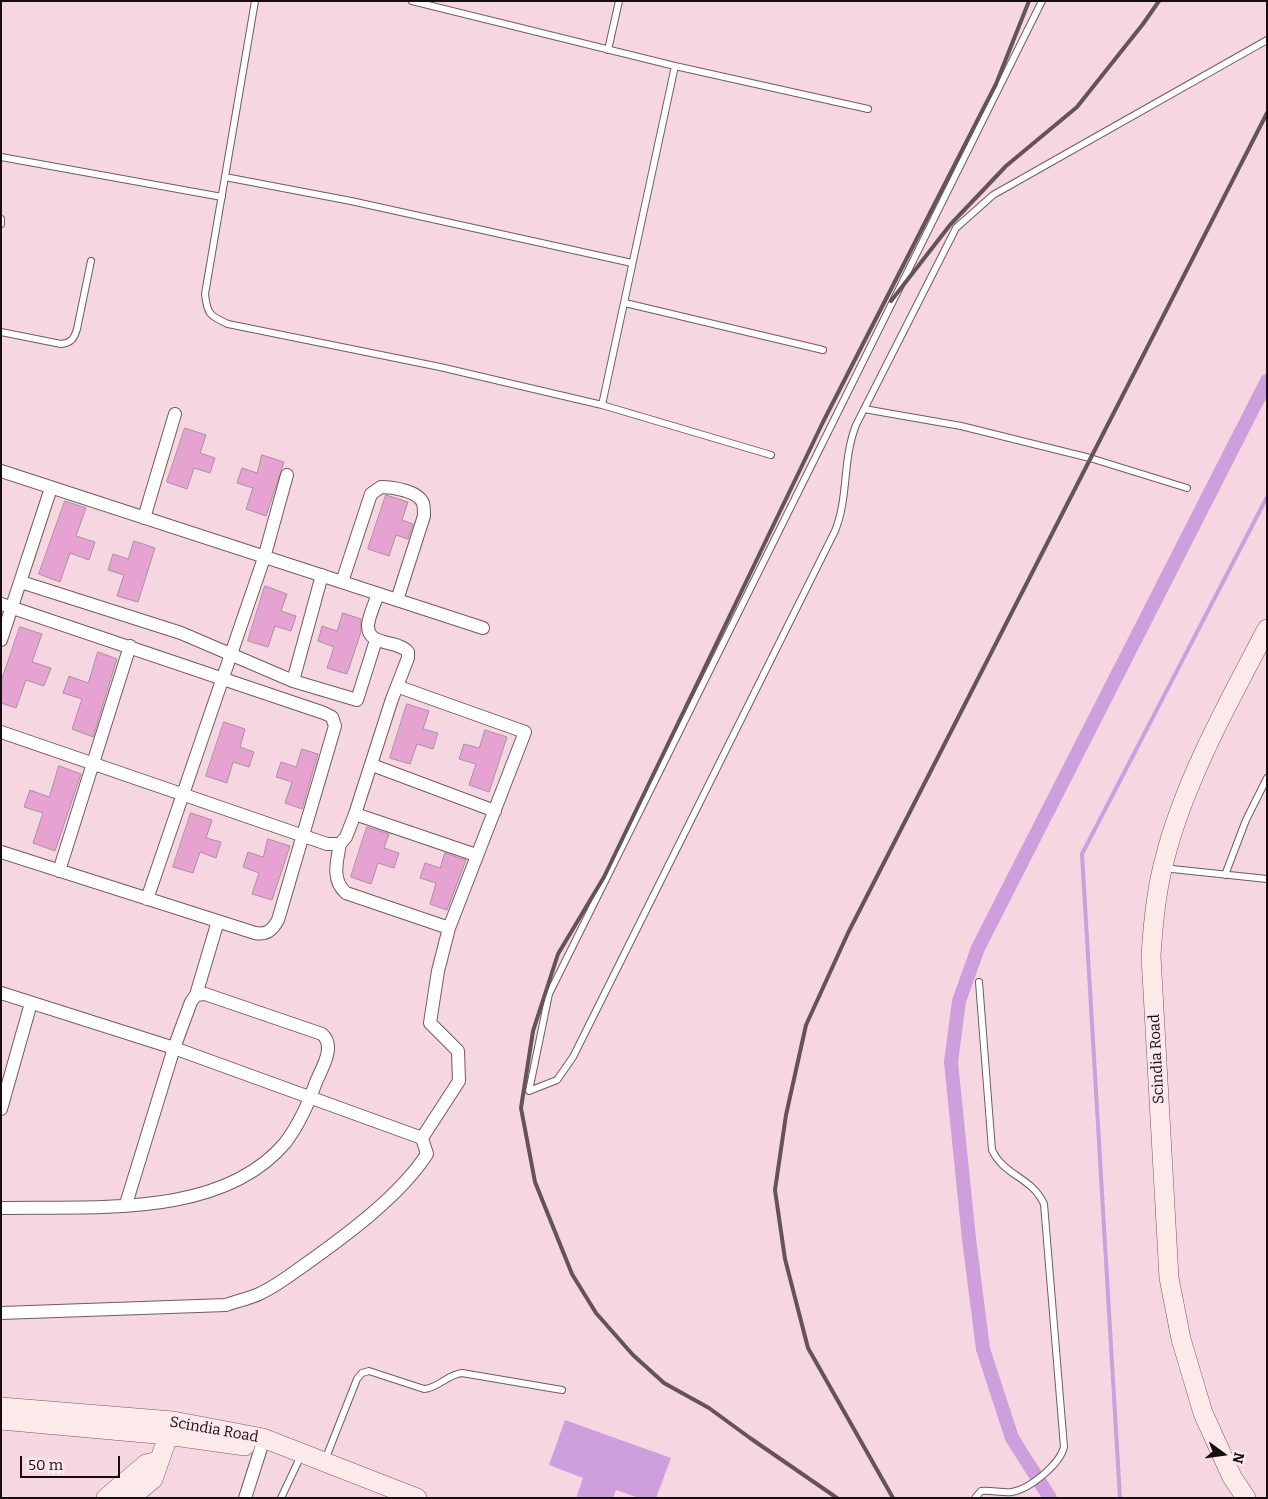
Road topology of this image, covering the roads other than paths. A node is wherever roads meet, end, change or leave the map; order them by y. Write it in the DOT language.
graph roads {
  1 [pos="255,1"];
  2 [pos="412,1"];
  3 [pos="619,1"];
  4 [pos="1042,1"];
  5 [pos="1267,40"];
  6 [pos="608,50"];
  7 [pos="675,66"];
  8 [pos="868,110"];
  9 [pos="1,157"];
  10 [pos="225,177"];
  11 [pos="222,197"];
  12 [pos="1,218"];
  13 [pos="1,224"];
  14 [pos="91,261"];
  15 [pos="632,263"];
  16 [pos="625,303"];
  17 [pos="1,332"];
  18 [pos="823,350"];
  19 [pos="602,404"];
  20 [pos="864,409"];
  21 [pos="175,414"];
  22 [pos="772,455"];
  23 [pos="1,471"];
  24 [pos="287,475"];
  25 [pos="51,488"];
  26 [pos="1187,488"];
  27 [pos="144,518"];
  28 [pos="264,558"];
  29 [pos="322,576"];
  30 [pos="21,582"];
  31 [pos="342,582"];
  32 [pos="378,594"];
  33 [pos="397,600"];
  34 [pos="7,606"];
  35 [pos="483,628"];
  36 [pos="1267,629"];
  37 [pos="1,640"];
  38 [pos="376,640"];
  39 [pos="130,646"];
  40 [pos="1267,649"];
  41 [pos="232,655"];
  42 [pos="223,677"];
  43 [pos="293,681"];
  44 [pos="399,687"];
  45 [pos="1,732"];
  46 [pos="92,764"];
  47 [pos="372,765"];
  48 [pos="1267,778"];
  49 [pos="183,795"];
  50 [pos="495,811"];
  51 [pos="355,814"];
  52 [pos="302,835"];
  53 [pos="340,844"];
  54 [pos="1,852"];
  55 [pos="476,855"];
  56 [pos="1172,870"];
  57 [pos="59,871"];
  58 [pos="1225,875"];
  59 [pos="1267,879"];
  60 [pos="147,899"];
  61 [pos="218,922"];
  62 [pos="449,928"];
  63 [pos="979,982"];
  64 [pos="1,993"];
  65 [pos="196,995"];
  66 [pos="31,1003"];
  67 [pos="174,1048"];
  68 [pos="311,1097"];
  69 [pos="1,1109"];
  70 [pos="422,1138"];
  71 [pos="126,1204"];
  72 [pos="1,1208"];
  73 [pos="1,1312"];
  74 [pos="562,1390"];
  75 [pos="1,1407"];
  76 [pos="1,1420"];
  77 [pos="110,1422"];
  78 [pos="170,1428"];
  79 [pos="261,1448"];
  80 [pos="299,1457"];
  81 [pos="159,1461"];
  82 [pos="324,1462"];
  83 [pos="106,1498"];
  84 [pos="130,1498"];
  85 [pos="245,1498"];
  86 [pos="281,1498"];
  87 [pos="389,1498"];
  88 [pos="417,1498"];
  89 [pos="975,1498"];
  90 [pos="1246,1498"];
  91 [pos="1257,1498"];
  1 -- 10 [label="lane"];
  2 -- 6 [label="lane"];
  3 -- 6 [label="lane"];
  4 -- 20 [label="lane"];
  5 -- 20 [label="lane"];
  6 -- 7 [label="lane"];
  7 -- 8 [label="lane"];
  7 -- 15 [label="lane"];
  9 -- 11 [label="lane"];
  10 -- 11 [label="lane"];
  10 -- 15 [label="lane"];
  11 -- 19 [label="lane"];
  12 -- 13 [label="lane"];
  14 -- 17 [label="lane"];
  15 -- 16 [label="lane"];
  16 -- 18 [label="lane"];
  16 -- 19 [label="lane"];
  19 -- 22 [label="lane"];
  20 -- 26 [label="lane"];
  21 -- 27 [label="street"];
  23 -- 25 [label="street"];
  24 -- 28 [label="street"];
  25 -- 27 [label="street"];
  25 -- 30 [label="street"];
  27 -- 28 [label="street"];
  28 -- 29 [label="street"];
  28 -- 41 [label="street"];
  29 -- 31 [label="street"];
  29 -- 43 [label="street"];
  30 -- 34 [label="street"];
  30 -- 41 [label="street"];
  31 -- 32 [label="street"];
  31 -- 33 [label="street"];
  32 -- 33 [label="street"];
  32 -- 38 [label="street"];
  33 -- 35 [label="street"];
  34 -- 37 [label="street"];
  34 -- 39 [label="street"];
  36 -- 90 [label="main road, Scindia Road"];
  38 -- 43 [label="street"];
  38 -- 44 [label="street"];
  39 -- 42 [label="street"];
  39 -- 46 [label="street"];
  40 -- 56 [label="main road"];
  41 -- 42 [label="street"];
  41 -- 43 [label="street"];
  42 -- 49 [label="street"];
  42 -- 52 [label="street"];
  44 -- 47 [label="street"];
  44 -- 50 [label="street"];
  45 -- 46 [label="street"];
  46 -- 49 [label="street"];
  46 -- 57 [label="street"];
  47 -- 50 [label="street"];
  47 -- 51 [label="street"];
  48 -- 58 [label="lane"];
  49 -- 52 [label="street"];
  49 -- 60 [label="street"];
  50 -- 55 [label="street"];
  51 -- 53 [label="street"];
  51 -- 55 [label="street"];
  52 -- 53 [label="street"];
  52 -- 61 [label="street"];
  53 -- 62 [label="street"];
  54 -- 57 [label="street"];
  55 -- 62 [label="street"];
  56 -- 58 [label="lane"];
  56 -- 91 [label="main road"];
  57 -- 60 [label="street"];
  58 -- 59 [label="lane"];
  60 -- 61 [label="street"];
  61 -- 65 [label="street"];
  62 -- 70 [label="street"];
  63 -- 89 [label="lane"];
  64 -- 66 [label="street"];
  65 -- 67 [label="street"];
  65 -- 68 [label="street"];
  66 -- 67 [label="street"];
  66 -- 69 [label="street"];
  67 -- 68 [label="street"];
  67 -- 71 [label="street"];
  68 -- 70 [label="street"];
  68 -- 71 [label="street"];
  70 -- 73 [label="street"];
  71 -- 72 [label="street"];
  74 -- 82 [label="lane"];
  75 -- 77 [label="main road, Scindia Road"];
  76 -- 77 [label="main road, Scindia Road"];
  77 -- 78 [label="main road, Scindia Road"];
  78 -- 79 [label="main road, Scindia Road"];
  78 -- 80 [label="main road, Scindia Road"];
  78 -- 81 [label="main road"];
  79 -- 80 [label="main road, Scindia Road"];
  79 -- 85 [label="street"];
  80 -- 82 [label="main road, Scindia Road"];
  80 -- 86 [label="lane"];
  80 -- 87 [label="main road, Scindia Road"];
  81 -- 83 [label="main road"];
  81 -- 84 [label="main road"];
  82 -- 88 [label="main road, Scindia Road"];
}
